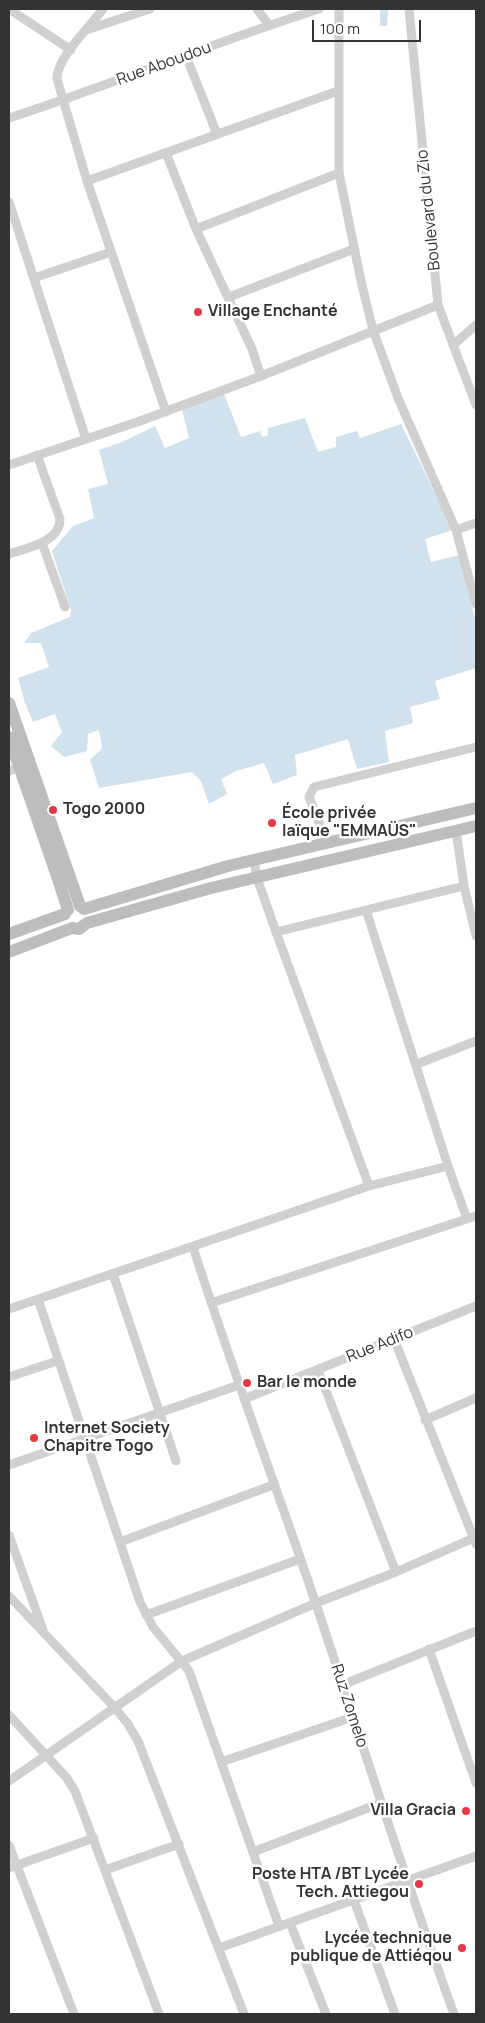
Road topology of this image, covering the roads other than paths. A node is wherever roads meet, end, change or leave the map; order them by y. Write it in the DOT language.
graph roads {
  1 [pos="9,9"];
  2 [pos="103,9"];
  3 [pos="150,9"];
  4 [pos="257,9"];
  5 [pos="319,9"];
  6 [pos="339,9"];
  7 [pos="409,9"];
  8 [pos="269,25"];
  9 [pos="86,30"];
  10 [pos="71,50"];
  11 [pos="186,56"];
  12 [pos="338,91"];
  13 [pos="64,100"];
  14 [pos="9,118"];
  15 [pos="217,134"];
  16 [pos="166,153"];
  17 [pos="339,173"];
  18 [pos="87,180"];
  19 [pos="9,202"];
  20 [pos="196,229"];
  21 [pos="354,249"];
  22 [pos="111,252"];
  23 [pos="34,278"];
  24 [pos="229,297"];
  25 [pos="438,305"];
  26 [pos="476,325"];
  27 [pos="373,330"];
  28 [pos="453,345"];
  29 [pos="261,376"];
  30 [pos="476,405"];
  31 [pos="166,412"];
  32 [pos="86,439"];
  33 [pos="37,455"];
  34 [pos="9,465"];
  35 [pos="476,523"];
  36 [pos="456,530"];
  37 [pos="42,543"];
  38 [pos="9,554"];
  39 [pos="476,604"];
  40 [pos="65,607"];
  41 [pos="9,703"];
  42 [pos="9,737"];
  43 [pos="476,747"];
  44 [pos="14,769"];
  45 [pos="476,808"];
  46 [pos="476,826"];
  47 [pos="456,830"];
  48 [pos="327,844"];
  49 [pos="254,861"];
  50 [pos="257,878"];
  51 [pos="464,886"];
  52 [pos="74,910"];
  53 [pos="366,910"];
  54 [pos="87,923"];
  55 [pos="72,928"];
  56 [pos="276,932"];
  57 [pos="9,934"];
  58 [pos="476,936"];
  59 [pos="9,952"];
  60 [pos="476,1041"];
  61 [pos="417,1064"];
  62 [pos="448,1166"];
  63 [pos="369,1186"];
  64 [pos="476,1216"];
  65 [pos="467,1219"];
  66 [pos="192,1247"];
  67 [pos="113,1274"];
  68 [pos="38,1299"];
  69 [pos="211,1303"];
  70 [pos="476,1306"];
  71 [pos="9,1309"];
  72 [pos="394,1339"];
  73 [pos="58,1361"];
  74 [pos="318,1370"];
  75 [pos="9,1377"];
  76 [pos="239,1385"];
  77 [pos="476,1398"];
  78 [pos="244,1399"];
  79 [pos="160,1414"];
  80 [pos="425,1420"];
  81 [pos="85,1440"];
  82 [pos="176,1461"];
  83 [pos="9,1466"];
  84 [pos="274,1485"];
  85 [pos="9,1535"];
  86 [pos="475,1540"];
  87 [pos="120,1542"];
  88 [pos="300,1559"];
  89 [pos="396,1572"];
  90 [pos="9,1596"];
  91 [pos="316,1603"];
  92 [pos="146,1615"];
  93 [pos="476,1631"];
  94 [pos="45,1635"];
  95 [pos="429,1649"];
  96 [pos="182,1661"];
  97 [pos="342,1684"];
  98 [pos="115,1708"];
  99 [pos="9,1715"];
  100 [pos="353,1717"];
  101 [pos="46,1755"];
  102 [pos="221,1762"];
  103 [pos="9,1781"];
  104 [pos="476,1783"];
  105 [pos="381,1803"];
  106 [pos="94,1838"];
  107 [pos="179,1844"];
  108 [pos="9,1845"];
  109 [pos="253,1852"];
  110 [pos="476,1856"];
  111 [pos="12,1866"];
  112 [pos="105,1870"];
  113 [pos="406,1881"];
  114 [pos="354,1900"];
  115 [pos="290,1923"];
  116 [pos="280,1926"];
  117 [pos="219,1948"];
  118 [pos="74,2014"];
  119 [pos="159,2014"];
  120 [pos="244,2014"];
  121 [pos="326,2014"];
  122 [pos="395,2014"];
  123 [pos="454,2014"];
  1 -- 10 [label="street"];
  2 -- 9 [label="street"];
  3 -- 9 [label="street"];
  4 -- 8 [label="street"];
  5 -- 8 [label="street, Rue Aboudou"];
  6 -- 12 [label="street"];
  7 -- 25 [label="street, Boulevard du Zio"];
  8 -- 11 [label="street, Rue Aboudou"];
  9 -- 10 [label="street"];
  10 -- 13 [label="street"];
  11 -- 13 [label="street, Rue Aboudou"];
  11 -- 15 [label="street"];
  12 -- 15 [label="street"];
  12 -- 17 [label="street"];
  13 -- 14 [label="street, Rue Aboudou"];
  13 -- 18 [label="street"];
  15 -- 16 [label="street"];
  16 -- 18 [label="street"];
  16 -- 20 [label="street"];
  17 -- 20 [label="street"];
  17 -- 21 [label="street"];
  18 -- 22 [label="street"];
  19 -- 23 [label="street"];
  20 -- 24 [label="street"];
  21 -- 24 [label="street"];
  21 -- 27 [label="street"];
  22 -- 23 [label="street"];
  22 -- 31 [label="street"];
  23 -- 32 [label="street"];
  24 -- 29 [label="street"];
  25 -- 27 [label="street"];
  25 -- 28 [label="street, Boulevard du Zio"];
  26 -- 28 [label="street"];
  27 -- 29 [label="street"];
  27 -- 36 [label="street"];
  28 -- 30 [label="street, Boulevard du Zio"];
  29 -- 31 [label="street"];
  31 -- 32 [label="street"];
  32 -- 33 [label="street"];
  33 -- 34 [label="street"];
  33 -- 37 [label="street"];
  35 -- 36 [label="street"];
  36 -- 39 [label="street"];
  37 -- 38 [label="street"];
  37 -- 40 [label="street"];
  41 -- 52 [label="main road"];
  42 -- 44 [label="main road"];
  43 -- 48 [label="street"];
  44 -- 52 [label="main road"];
  45 -- 48 [label="main road"];
  46 -- 47 [label="main road"];
  47 -- 50 [label="main road"];
  47 -- 51 [label="street"];
  48 -- 49 [label="main road"];
  49 -- 50 [label="street"];
  49 -- 52 [label="main road"];
  50 -- 54 [label="main road"];
  50 -- 56 [label="street"];
  51 -- 53 [label="street"];
  51 -- 58 [label="street"];
  52 -- 54 [label="main road"];
  52 -- 55 [label="main road"];
  52 -- 57 [label="main road"];
  53 -- 56 [label="street"];
  53 -- 61 [label="street"];
  54 -- 55 [label="main road"];
  55 -- 59 [label="main road"];
  56 -- 63 [label="street"];
  60 -- 61 [label="street"];
  61 -- 62 [label="street"];
  62 -- 63 [label="street"];
  62 -- 65 [label="street"];
  63 -- 66 [label="street"];
  64 -- 65 [label="street"];
  65 -- 69 [label="street"];
  66 -- 67 [label="street"];
  66 -- 69 [label="street"];
  67 -- 68 [label="street"];
  67 -- 79 [label="street"];
  68 -- 71 [label="street"];
  68 -- 73 [label="street"];
  69 -- 76 [label="street"];
  70 -- 72 [label="street, Rue Adifo"];
  72 -- 74 [label="street, Rue Adifo"];
  72 -- 80 [label="street"];
  73 -- 75 [label="street"];
  73 -- 81 [label="street"];
  74 -- 78 [label="street, Rue Adifo"];
  74 -- 89 [label="street"];
  76 -- 78 [label="street"];
  76 -- 79 [label="street"];
  77 -- 80 [label="street"];
  78 -- 84 [label="street, Ruz Zomelo"];
  79 -- 81 [label="street"];
  79 -- 82 [label="street"];
  80 -- 86 [label="street"];
  81 -- 83 [label="street"];
  81 -- 87 [label="street"];
  84 -- 87 [label="street"];
  84 -- 88 [label="street, Ruz Zomelo"];
  85 -- 94 [label="street"];
  86 -- 89 [label="street"];
  87 -- 92 [label="street"];
  88 -- 91 [label="street, Ruz Zomelo"];
  88 -- 92 [label="street"];
  89 -- 91 [label="street"];
  90 -- 94 [label="street"];
  91 -- 96 [label="street"];
  91 -- 97 [label="street, Ruz Zomelo"];
  92 -- 96 [label="street"];
  93 -- 95 [label="street"];
  94 -- 98 [label="street"];
  95 -- 97 [label="street"];
  95 -- 104 [label="street"];
  96 -- 98 [label="street"];
  96 -- 102 [label="street"];
  97 -- 100 [label="street, Ruz Zomelo"];
  98 -- 101 [label="street"];
  98 -- 107 [label="street"];
  99 -- 101 [label="street"];
  100 -- 102 [label="street"];
  100 -- 105 [label="street, Ruz Zomelo"];
  101 -- 103 [label="street"];
  101 -- 106 [label="street"];
  102 -- 109 [label="street"];
  105 -- 109 [label="street"];
  105 -- 113 [label="street, Ruz Zomelo"];
  106 -- 111 [label="street"];
  106 -- 112 [label="street"];
  107 -- 112 [label="street"];
  107 -- 117 [label="street"];
  108 -- 111 [label="street"];
  109 -- 116 [label="street"];
  110 -- 113 [label="street"];
  111 -- 118 [label="street"];
  112 -- 119 [label="street"];
  113 -- 114 [label="street"];
  113 -- 123 [label="street, Ruz Zomelo"];
  114 -- 115 [label="street"];
  114 -- 122 [label="street"];
  115 -- 116 [label="street"];
  115 -- 121 [label="street"];
  116 -- 117 [label="street"];
  117 -- 120 [label="street"];
}
